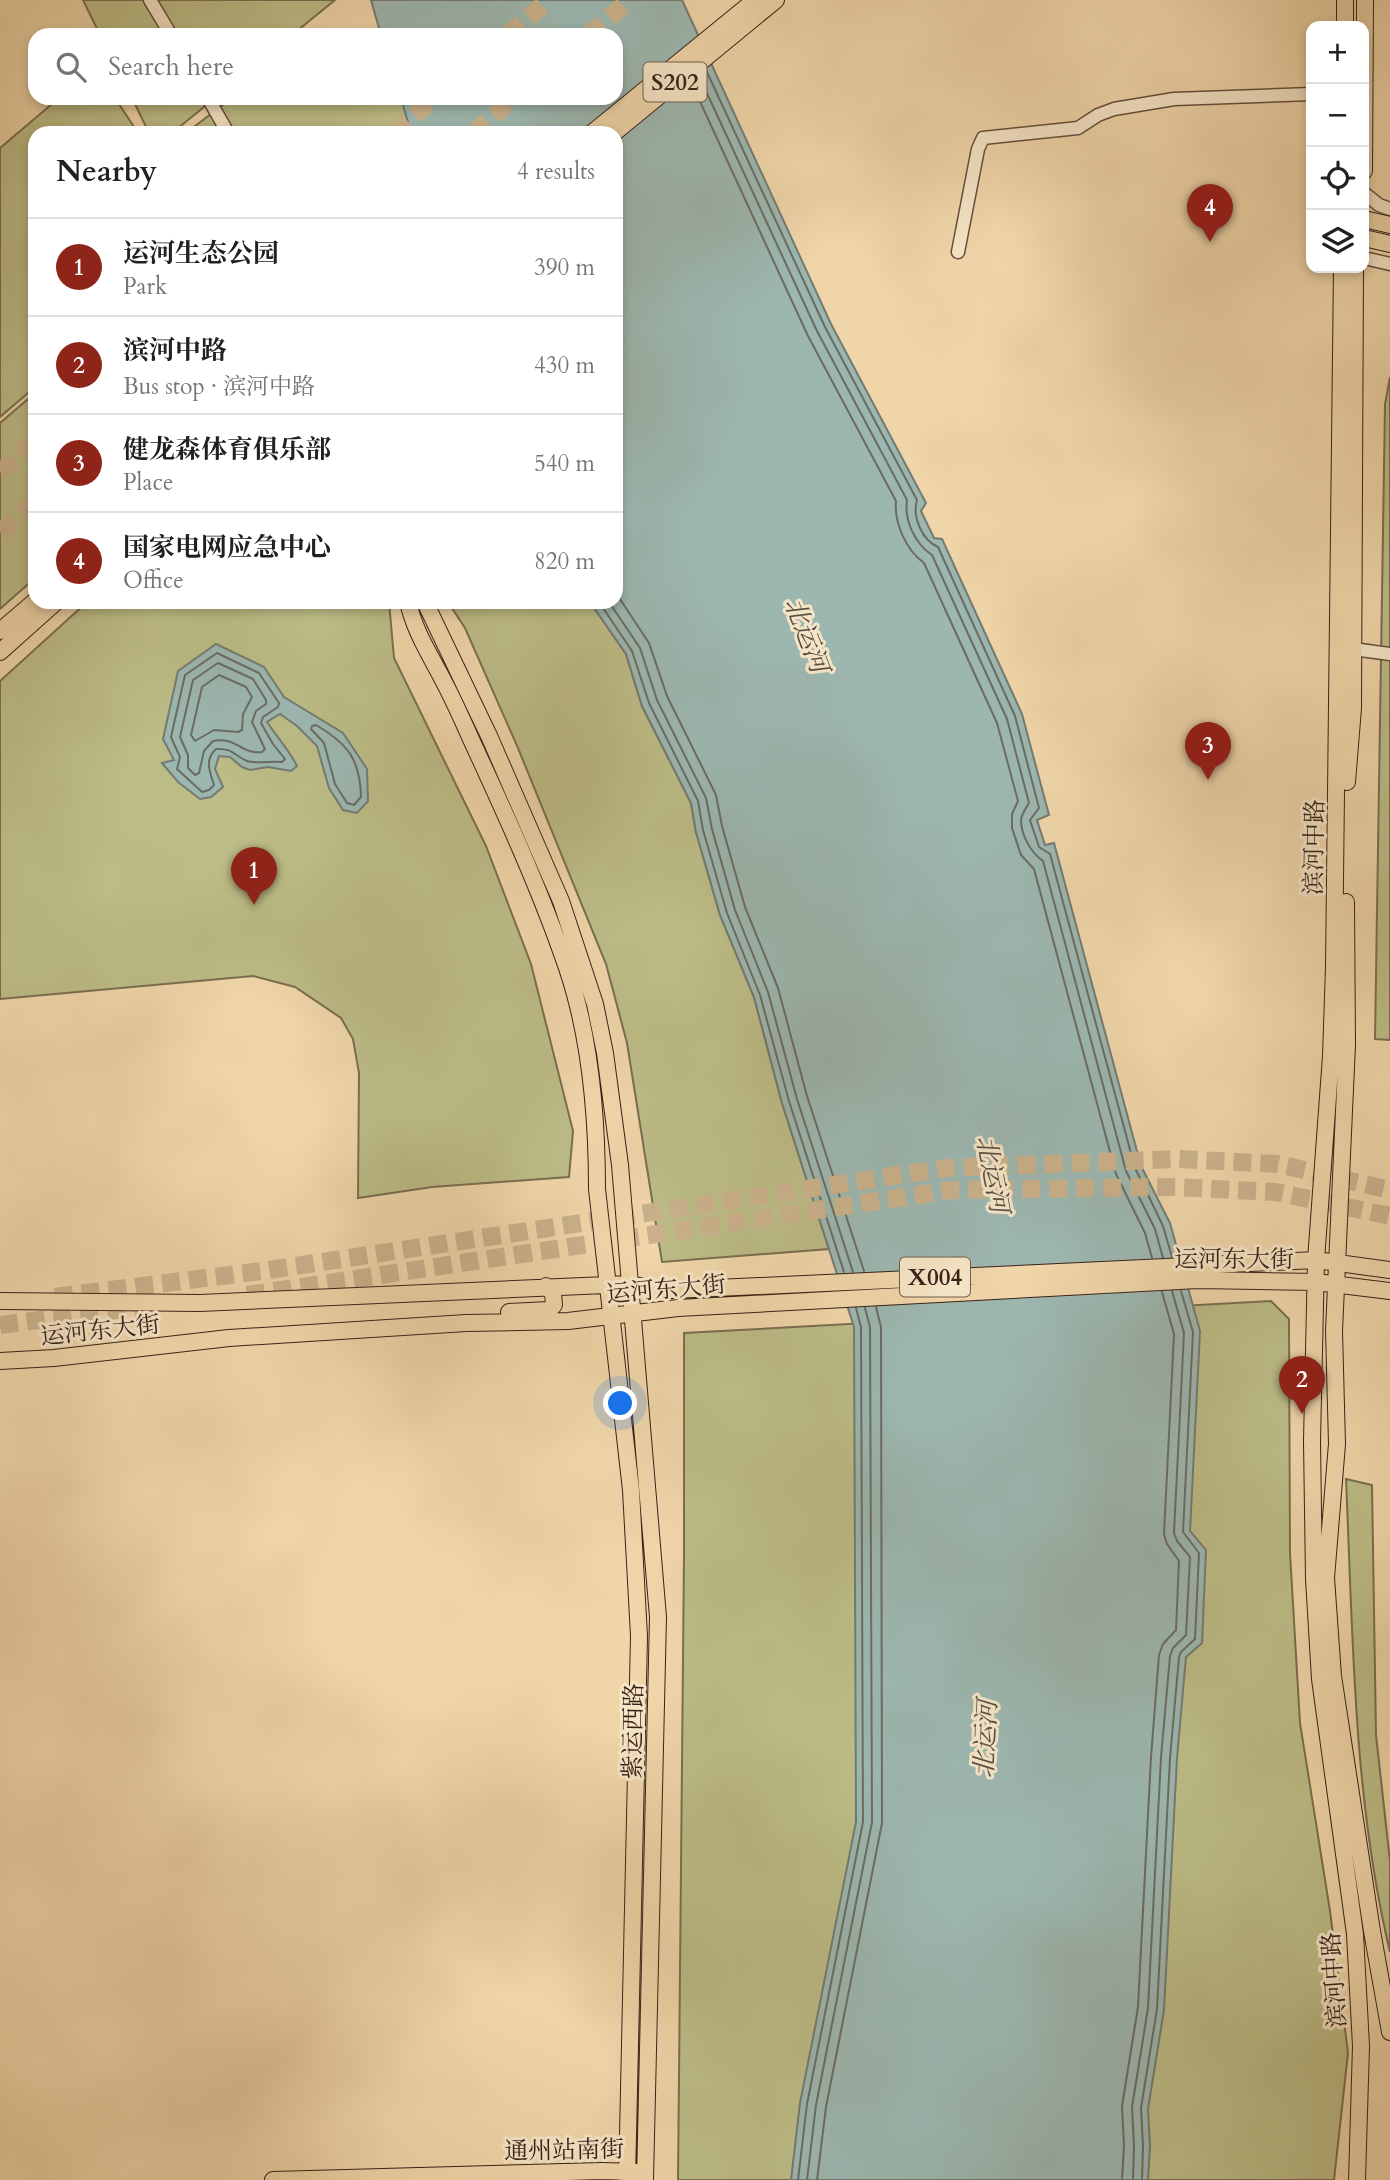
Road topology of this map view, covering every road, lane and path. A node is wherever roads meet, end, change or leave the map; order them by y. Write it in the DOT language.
graph roads {
  1 [pos="150,0"];
  2 [pos="755,0"];
  3 [pos="776,0"];
  4 [pos="1345,0"];
  5 [pos="1365,0"];
  6 [pos="1345,21"];
  7 [pos="734,27"];
  8 [pos="167,28"];
  9 [pos="1306,94"];
  10 [pos="212,105"];
  11 [pos="224,126"];
  12 [pos="601,126"];
  13 [pos="622,126"];
  14 [pos="1364,147"];
  15 [pos="1369,197"];
  16 [pos="1390,209"];
  17 [pos="1369,220"];
  18 [pos="1390,225"];
  19 [pos="1369,239"];
  20 [pos="1390,244"];
  21 [pos="958,251"];
  22 [pos="1369,259"];
  23 [pos="1390,264"];
  24 [pos="1342,273"];
  25 [pos="1355,273"];
  26 [pos="28,607"];
  27 [pos="49,609"];
  28 [pos="410,609"];
  29 [pos="428,609"];
  30 [pos="0,631"];
  31 [pos="1353,649"];
  32 [pos="0,652"];
  33 [pos="1390,654"];
  34 [pos="1316,1260"];
  35 [pos="1337,1263"];
  36 [pos="1390,1270"];
  37 [pos="1197,1273"];
  38 [pos="1316,1282"];
  39 [pos="608,1284"];
  40 [pos="629,1284"];
  41 [pos="1336,1285"];
  42 [pos="546,1286"];
  43 [pos="1390,1291"];
  44 [pos="0,1301"];
  45 [pos="632,1313"];
  46 [pos="611,1316"];
  47 [pos="466,1323"];
  48 [pos="0,1361"];
  49 [pos="1390,2032"];
  50 [pos="627,2176"];
  51 [pos="645,2176"];
  52 [pos="383,2178"];
  53 [pos="273,2180"];
  54 [pos="1357,2180"];
  1 -- 8 [label="street"];
  2 -- 7 [label="main road, S202"];
  3 -- 7 [label="main road, S202"];
  4 -- 6 [label="main road"];
  5 -- 14 [label="main road"];
  7 -- 12 [label="main road, S202"];
  7 -- 13 [label="main road, S202"];
  9 -- 21 [label="street"];
  10 -- 11 [label="street"];
  15 -- 16 [label="street"];
  17 -- 18 [label="main road"];
  19 -- 20 [label="main road"];
  22 -- 23 [label="street"];
  24 -- 34 [label="main road, 滨河中路"];
  25 -- 31 [label="main road, 滨河中路"];
  26 -- 30 [label="main road"];
  27 -- 32 [label="main road"];
  28 -- 39 [label="main road, 紫运西路"];
  29 -- 40 [label="main road, 紫运西路"];
  31 -- 33 [label="street"];
  31 -- 35 [label="main road, 滨河中路"];
  34 -- 35 [label="main road, 运河东大街"];
  34 -- 37 [label="main road, 运河东大街 / X004"];
  34 -- 38 [label="main road, 滨河中路"];
  35 -- 36 [label="main road, 运河东大街"];
  35 -- 41 [label="main road, 滨河中路"];
  37 -- 38 [label="main road, 运河东大街 / X004"];
  37 -- 40 [label="main road, 运河东大街 / X004"];
  37 -- 45 [label="main road, 运河东大街 / X004"];
  38 -- 41 [label="main road, 运河东大街 / X004"];
  38 -- 54 [label="main road, 滨河中路"];
  39 -- 40 [label="main road, 运河东大街 / X004"];
  39 -- 42 [label="main road, 运河东大街 / X004"];
  39 -- 46 [label="main road, 紫运西路"];
  40 -- 45 [label="main road, 紫运西路"];
  41 -- 43 [label="main road, 运河东大街"];
  41 -- 49 [label="main road, 滨河中路"];
  42 -- 44 [label="main road, 运河东大街 / X004"];
  42 -- 47 [label="main road"];
  45 -- 46 [label="main road, 运河东大街 / X004"];
  45 -- 51 [label="main road, 紫运西路"];
  46 -- 47 [label="main road, 运河东大街 / X004"];
  46 -- 50 [label="main road, 紫运西路"];
  47 -- 48 [label="main road, 运河东大街 / X004"];
  50 -- 51 [label="main road, 通州站南街"];
  50 -- 52 [label="main road, 通州站南街"];
  52 -- 53 [label="main road, 通州站南街"];
}
